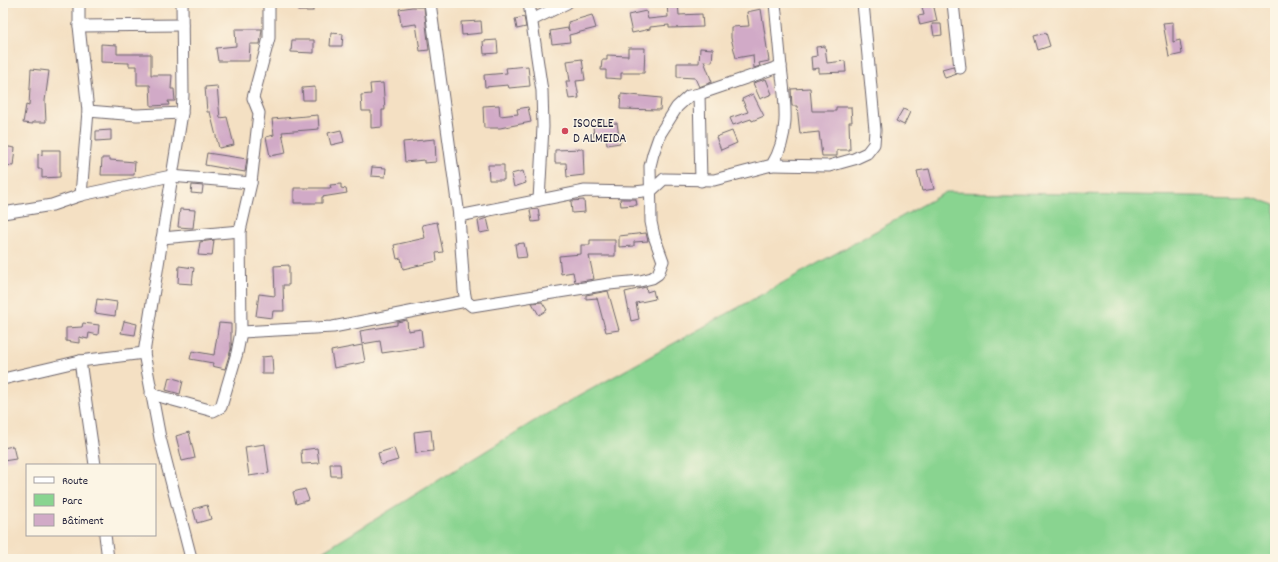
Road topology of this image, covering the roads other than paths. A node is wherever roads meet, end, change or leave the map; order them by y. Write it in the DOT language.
graph roads {
  1 [pos="79,3"];
  2 [pos="182,3"];
  3 [pos="269,3"];
  4 [pos="430,3"];
  5 [pos="529,3"];
  6 [pos="567,3"];
  7 [pos="776,3"];
  8 [pos="863,3"];
  9 [pos="953,3"];
  10 [pos="532,20"];
  11 [pos="182,25"];
  12 [pos="79,26"];
  13 [pos="781,66"];
  14 [pos="960,68"];
  15 [pos="699,94"];
  16 [pos="88,111"];
  17 [pos="182,113"];
  18 [pos="772,165"];
  19 [pos="171,176"];
  20 [pos="701,181"];
  21 [pos="251,183"];
  22 [pos="652,190"];
  23 [pos="81,195"];
  24 [pos="539,200"];
  25 [pos="3,213"];
  26 [pos="459,216"];
  27 [pos="240,231"];
  28 [pos="162,238"];
  29 [pos="466,301"];
  30 [pos="241,332"];
  31 [pos="144,353"];
  32 [pos="80,361"];
  33 [pos="3,379"];
  34 [pos="151,394"];
  35 [pos="95,464"];
  36 [pos="104,536"];
  37 [pos="191,558"];
  38 [pos="108,559"];
  1 -- 12 [label="street"];
  2 -- 11 [label="street"];
  3 -- 21 [label="street"];
  4 -- 26 [label="street"];
  5 -- 10 [label="street"];
  6 -- 10 [label="street"];
  7 -- 13 [label="street"];
  8 -- 18 [label="street"];
  9 -- 14 [label="street"];
  10 -- 24 [label="street"];
  11 -- 12 [label="street"];
  11 -- 17 [label="street"];
  12 -- 16 [label="street"];
  13 -- 15 [label="street"];
  13 -- 18 [label="street"];
  15 -- 20 [label="street"];
  15 -- 22 [label="street"];
  16 -- 17 [label="street"];
  16 -- 23 [label="street"];
  17 -- 19 [label="street"];
  18 -- 20 [label="street"];
  19 -- 21 [label="street"];
  19 -- 23 [label="street"];
  19 -- 28 [label="street"];
  20 -- 22 [label="street"];
  21 -- 27 [label="street"];
  22 -- 24 [label="street"];
  22 -- 29 [label="street"];
  23 -- 25 [label="street"];
  24 -- 26 [label="street"];
  26 -- 29 [label="street"];
  27 -- 28 [label="street"];
  27 -- 30 [label="street"];
  28 -- 31 [label="street"];
  29 -- 30 [label="street"];
  30 -- 34 [label="street"];
  31 -- 32 [label="street"];
  31 -- 34 [label="street"];
  32 -- 33 [label="street"];
  32 -- 35 [label="street"];
  34 -- 37 [label="street"];
  36 -- 38 [label="street"];
}
